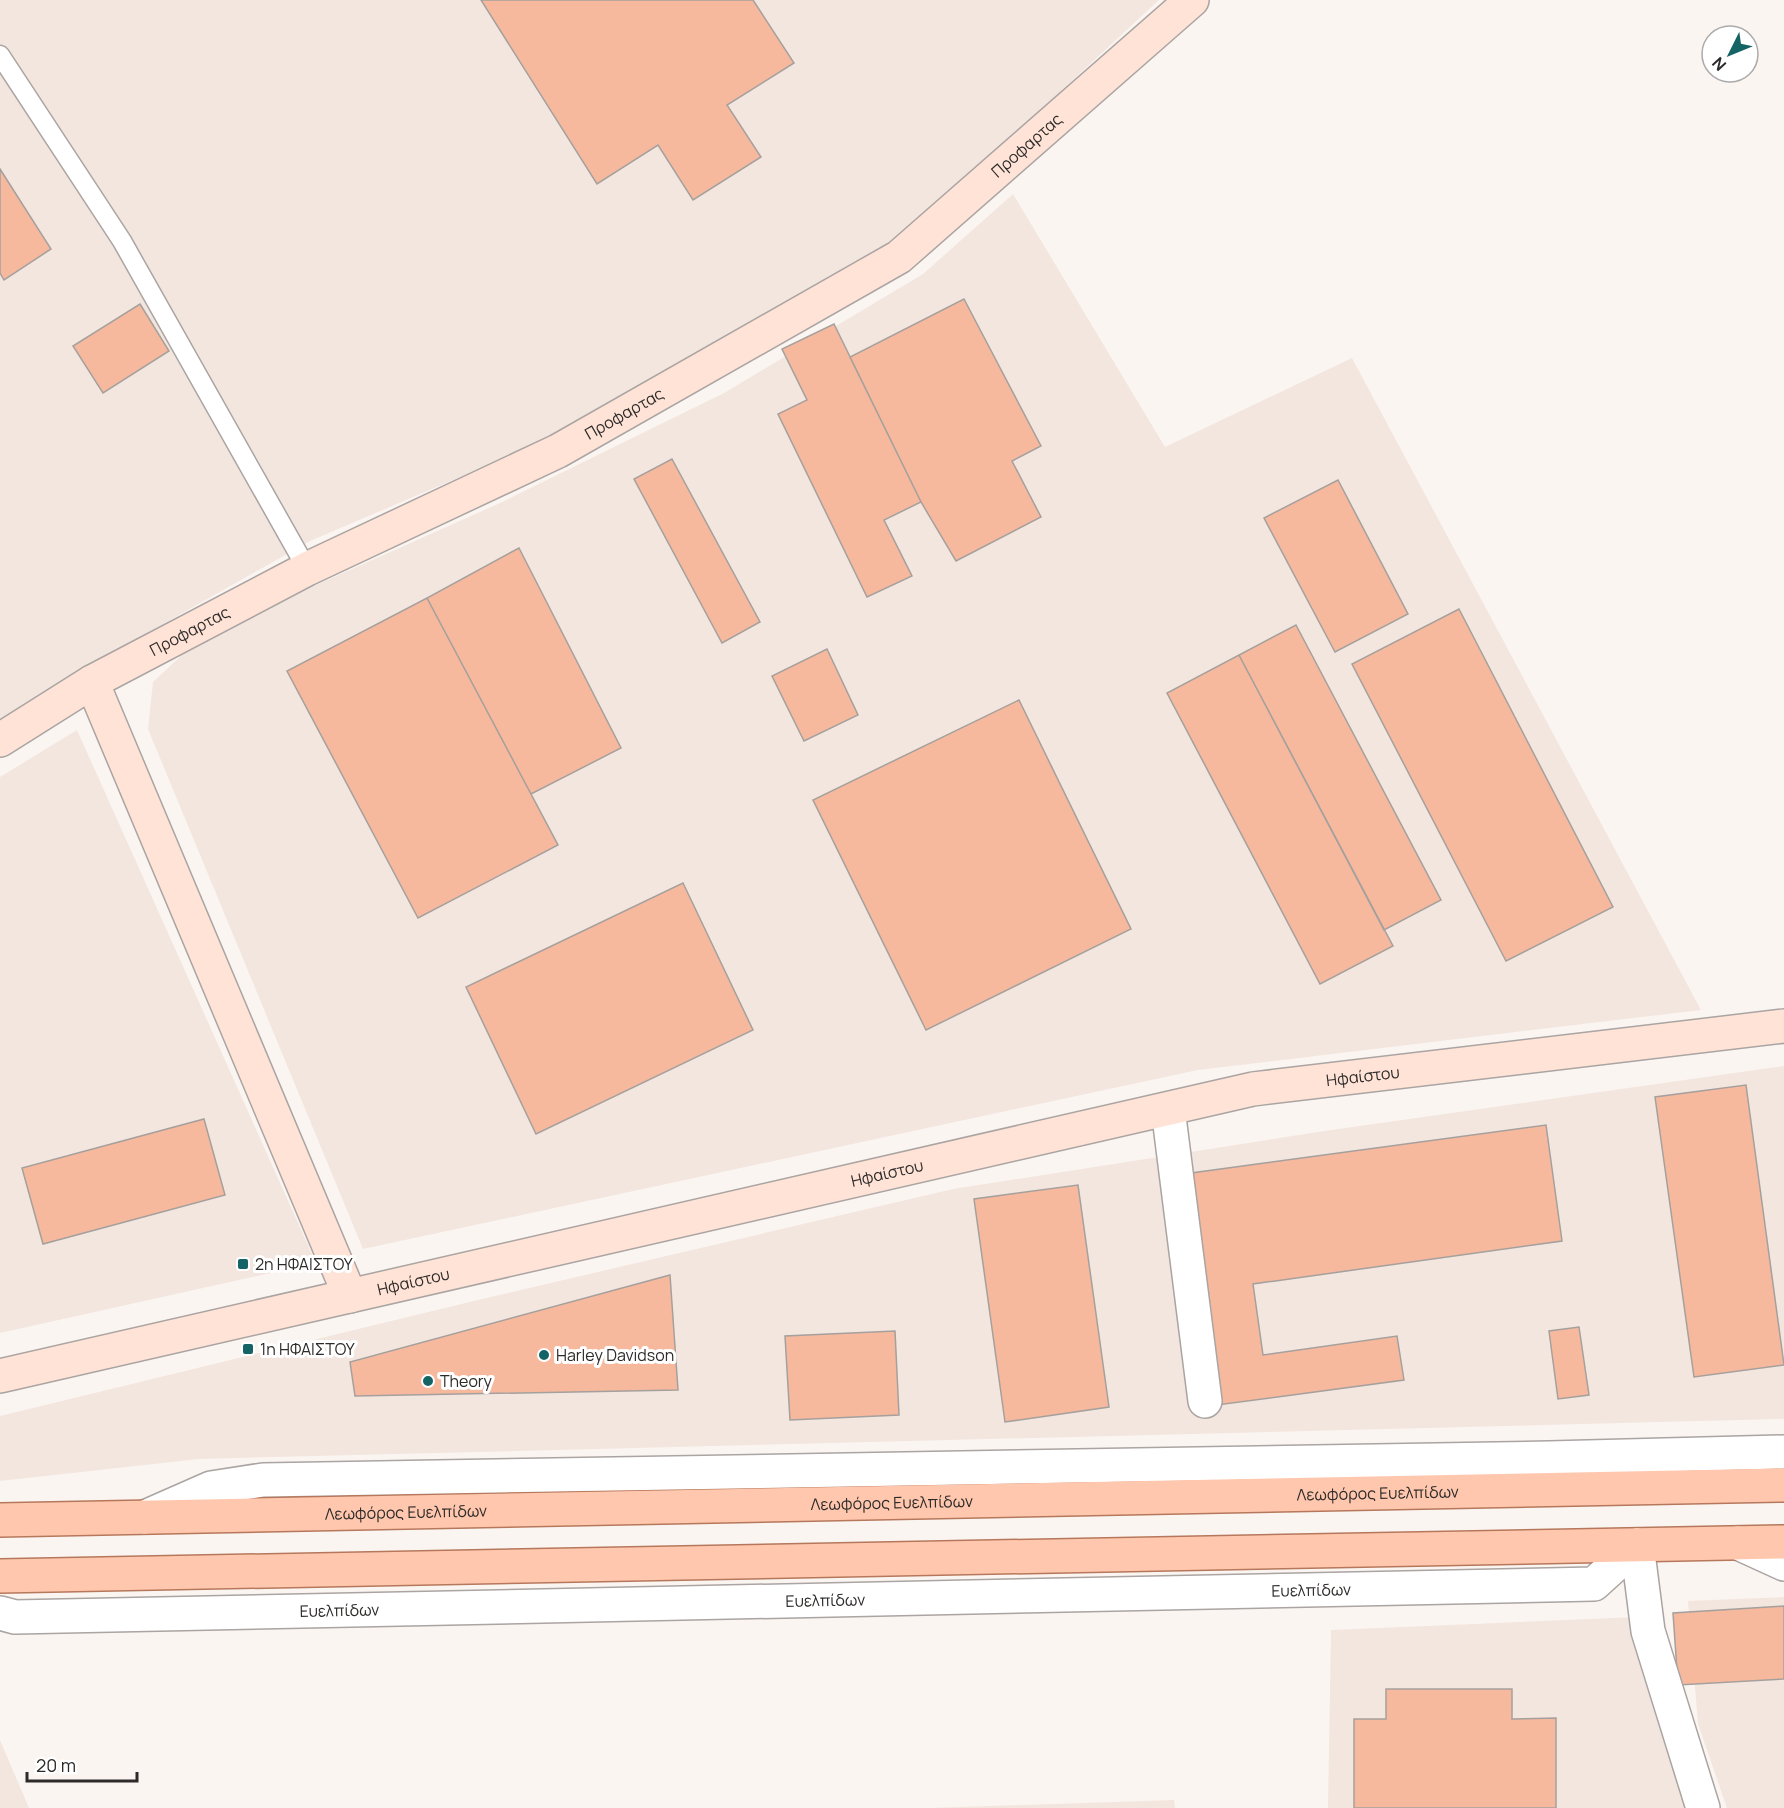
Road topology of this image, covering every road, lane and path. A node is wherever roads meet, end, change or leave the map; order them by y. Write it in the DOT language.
graph roads {
  1 [pos="1192,0"];
  2 [pos="0,55"];
  3 [pos="308,569"];
  4 [pos="92,682"];
  5 [pos="0,740"];
  6 [pos="1784,1026"];
  7 [pos="1168,1109"];
  8 [pos="350,1296"];
  9 [pos="0,1376"];
  10 [pos="1204,1401"];
  11 [pos="1784,1452"];
  12 [pos="1040,1466"];
  13 [pos="1550,1474"];
  14 [pos="1784,1485"];
  15 [pos="1039,1499"];
  16 [pos="145,1517"];
  17 [pos="0,1520"];
  18 [pos="1784,1542"];
  19 [pos="1738,1543"];
  20 [pos="1637,1545"];
  21 [pos="1784,1564"];
  22 [pos="0,1576"];
  23 [pos="0,1613"];
  24 [pos="1704,1808"];
  1 -- 3 [label="street, Προφαρτας"];
  2 -- 3 [label="lane"];
  3 -- 4 [label="street, Προφαρτας"];
  4 -- 5 [label="street, Προφαρτας"];
  4 -- 8 [label="street"];
  6 -- 7 [label="street, Ηφαίστου"];
  7 -- 8 [label="street, Ηφαίστου"];
  7 -- 10 [label="street"];
  8 -- 9 [label="street, Ηφαίστου"];
  11 -- 13 [label="street"];
  12 -- 13 [label="street"];
  12 -- 15 [label="street"];
  12 -- 16 [label="street"];
  13 -- 14 [label="main road, Λεωφόρος Ευελπίδων"];
  13 -- 15 [label="main road, Λεωφόρος Ευελπίδων"];
  15 -- 16 [label="main road, Λεωφόρος Ευελπίδων"];
  16 -- 17 [label="main road, Λεωφόρος Ευελπίδων"];
  18 -- 19 [label="main road"];
  19 -- 20 [label="main road"];
  19 -- 21 [label="street"];
  20 -- 22 [label="main road"];
  20 -- 23 [label="street, Ευελπίδων"];
  20 -- 24 [label="street"];
}
